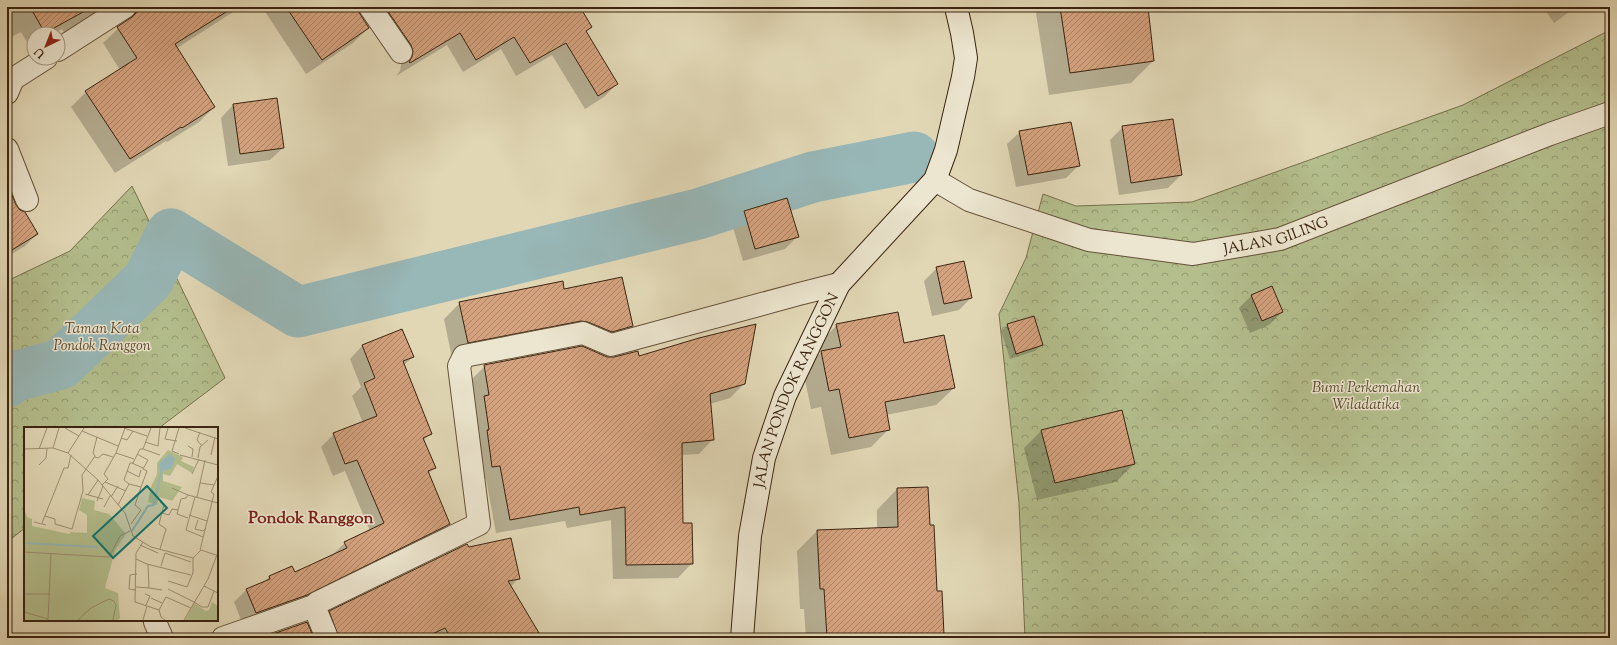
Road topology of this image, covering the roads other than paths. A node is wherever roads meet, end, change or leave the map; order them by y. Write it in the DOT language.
graph roads {
  1 [pos="126,7"];
  2 [pos="370,7"];
  3 [pos="956,7"];
  4 [pos="66,45"];
  5 [pos="401,52"];
  6 [pos="33,66"];
  7 [pos="7,93"];
  8 [pos="1610,113"];
  9 [pos="7,149"];
  10 [pos="935,180"];
  11 [pos="27,200"];
  12 [pos="839,284"];
  13 [pos="314,606"];
  14 [pos="223,638"];
  15 [pos="327,638"];
  16 [pos="742,638"];
  1 -- 4 [label="street"];
  2 -- 5 [label="street"];
  3 -- 10 [label="street"];
  6 -- 7 [label="street"];
  8 -- 10 [label="street, JALAN GILING"];
  9 -- 11 [label="street"];
  10 -- 12 [label="street, JALAN PONDOK RANGGON"];
  12 -- 13 [label="street"];
  12 -- 16 [label="street, JALAN PONDOK RANGGON"];
  13 -- 14 [label="street"];
  13 -- 15 [label="street"];
}
